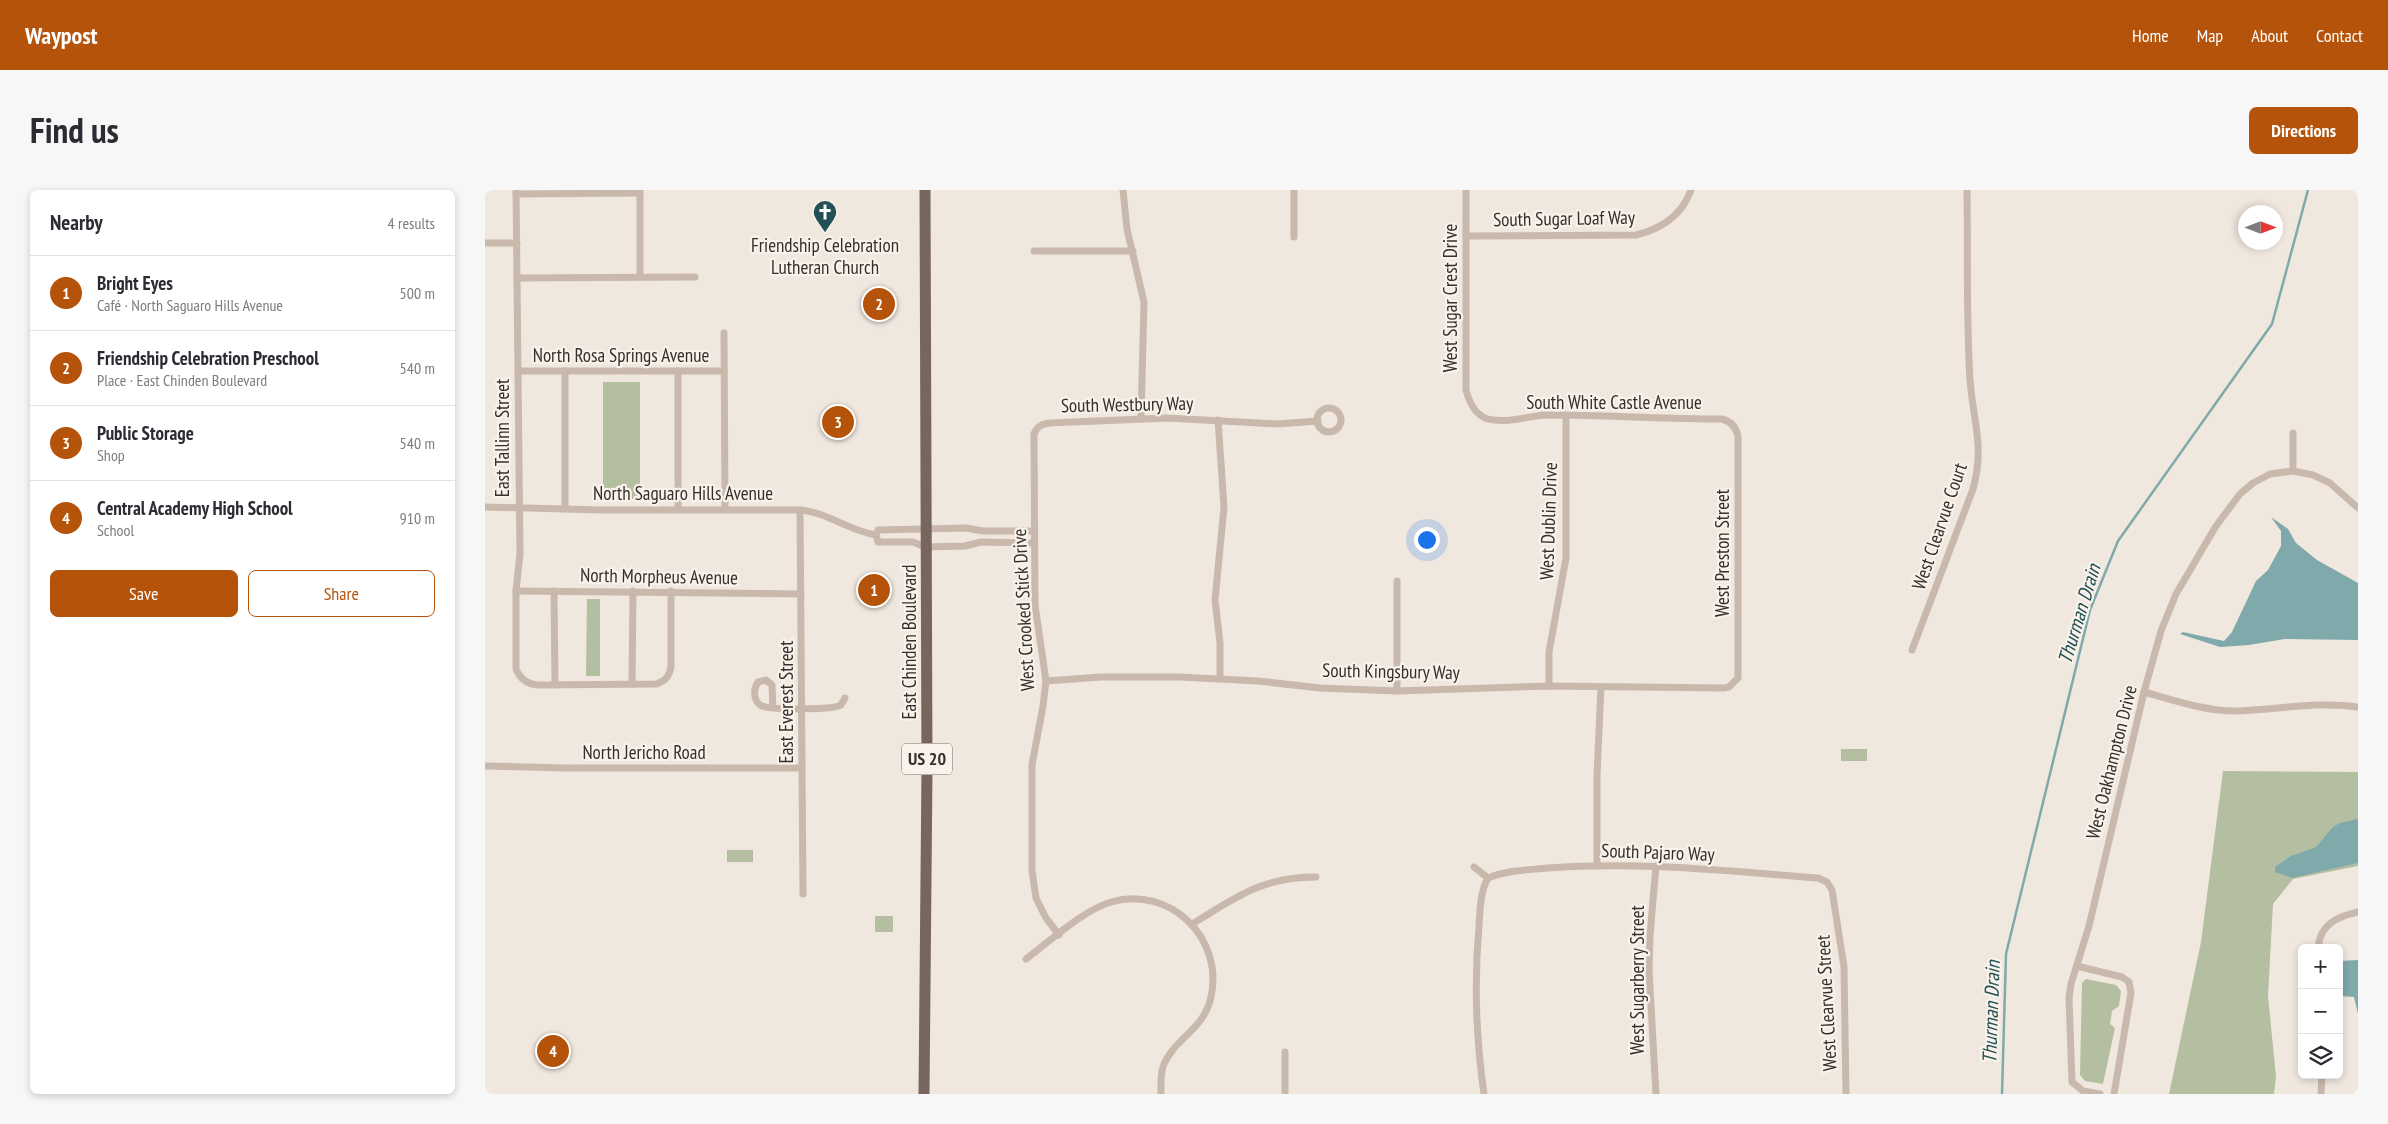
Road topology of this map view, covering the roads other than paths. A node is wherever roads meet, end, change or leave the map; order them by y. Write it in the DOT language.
graph roads {
  1 [pos="925,190"];
  2 [pos="1123,190"];
  3 [pos="1294,190"];
  4 [pos="1466,190"];
  5 [pos="1691,190"];
  6 [pos="1967,190"];
  7 [pos="640,191"];
  8 [pos="516,192"];
  9 [pos="1466,236"];
  10 [pos="1294,237"];
  11 [pos="485,243"];
  12 [pos="517,243"];
  13 [pos="1034,251"];
  14 [pos="1133,251"];
  15 [pos="640,277"];
  16 [pos="695,277"];
  17 [pos="517,278"];
  18 [pos="724,333"];
  19 [pos="518,371"];
  20 [pos="565,371"];
  21 [pos="677,371"];
  22 [pos="724,371"];
  23 [pos="1471,405"];
  24 [pos="1566,415"];
  25 [pos="1141,420"];
  26 [pos="1218,420"];
  27 [pos="1318,421"];
  28 [pos="1731,424"];
  29 [pos="1037,427"];
  30 [pos="2293,433"];
  31 [pos="2293,471"];
  32 [pos="485,507"];
  33 [pos="519,507"];
  34 [pos="565,507"];
  35 [pos="2358,508"];
  36 [pos="678,509"];
  37 [pos="725,509"];
  38 [pos="800,510"];
  39 [pos="925,530"];
  40 [pos="1034,531"];
  41 [pos="876,535"];
  42 [pos="1034,543"];
  43 [pos="925,547"];
  44 [pos="1397,581"];
  45 [pos="516,591"];
  46 [pos="555,591"];
  47 [pos="633,591"];
  48 [pos="671,591"];
  49 [pos="801,594"];
  50 [pos="1912,650"];
  51 [pos="1220,678"];
  52 [pos="1046,681"];
  53 [pos="1734,682"];
  54 [pos="632,684"];
  55 [pos="555,685"];
  56 [pos="1549,686"];
  57 [pos="1601,687"];
  58 [pos="1397,691"];
  59 [pos="2144,692"];
  60 [pos="845,698"];
  61 [pos="2358,707"];
  62 [pos="773,708"];
  63 [pos="802,708"];
  64 [pos="485,766"];
  65 [pos="802,768"];
  66 [pos="1597,866"];
  67 [pos="1656,866"];
  68 [pos="1474,867"];
  69 [pos="1316,877"];
  70 [pos="1488,878"];
  71 [pos="1827,882"];
  72 [pos="803,894"];
  73 [pos="2358,912"];
  74 [pos="1192,924"];
  75 [pos="1059,935"];
  76 [pos="2319,944"];
  77 [pos="1026,959"];
  78 [pos="2077,966"];
  79 [pos="1285,1052"];
  80 [pos="2322,1079"];
  81 [pos="924,1094"];
  82 [pos="1161,1094"];
  83 [pos="1285,1094"];
  84 [pos="1484,1094"];
  85 [pos="1656,1094"];
  86 [pos="1846,1094"];
  87 [pos="2100,1094"];
  88 [pos="2114,1094"];
  89 [pos="2321,1094"];
  1 -- 39 [label="main road, East Chinden Boulevard / US 20"];
  2 -- 14 [label="street"];
  3 -- 10 [label="street"];
  4 -- 9 [label="street, West Sugar Crest Drive"];
  5 -- 9 [label="street, South Sugar Loaf Way"];
  6 -- 50 [label="street, West Clearvue Court"];
  7 -- 8 [label="street"];
  7 -- 15 [label="street"];
  8 -- 12 [label="street, East Tallinn Street"];
  9 -- 23 [label="street, West Sugar Crest Drive"];
  11 -- 12 [label="street"];
  12 -- 17 [label="street, East Tallinn Street"];
  13 -- 14 [label="street"];
  14 -- 25 [label="street"];
  15 -- 16 [label="street"];
  15 -- 17 [label="street"];
  17 -- 19 [label="street, East Tallinn Street"];
  18 -- 22 [label="street"];
  19 -- 20 [label="street, North Rosa Springs Avenue"];
  19 -- 33 [label="street, East Tallinn Street"];
  20 -- 21 [label="street, North Rosa Springs Avenue"];
  20 -- 34 [label="street"];
  21 -- 22 [label="street, North Rosa Springs Avenue"];
  21 -- 36 [label="street"];
  22 -- 37 [label="street"];
  23 -- 24 [label="street, South White Castle Avenue"];
  24 -- 28 [label="street, South White Castle Avenue"];
  24 -- 56 [label="street, West Dublin Drive"];
  25 -- 26 [label="street, South Westbury Way"];
  25 -- 29 [label="street, South Westbury Way"];
  26 -- 27 [label="street, South Westbury Way"];
  26 -- 51 [label="street"];
  28 -- 53 [label="street, West Preston Street"];
  29 -- 40 [label="street, West Crooked Stick Drive"];
  30 -- 31 [label="street"];
  31 -- 35 [label="street"];
  31 -- 59 [label="street, West Oakhampton Drive"];
  32 -- 33 [label="street, North Saguaro Hills Avenue"];
  33 -- 34 [label="street, North Saguaro Hills Avenue"];
  33 -- 45 [label="street, East Tallinn Street"];
  34 -- 36 [label="street, North Saguaro Hills Avenue"];
  36 -- 37 [label="street, North Saguaro Hills Avenue"];
  37 -- 38 [label="street, North Saguaro Hills Avenue"];
  38 -- 41 [label="street, North Saguaro Hills Avenue"];
  38 -- 49 [label="street, East Everest Street"];
  39 -- 40 [label="street"];
  39 -- 41 [label="street, North Saguaro Hills Avenue"];
  39 -- 43 [label="main road, East Chinden Boulevard / US 20"];
  40 -- 42 [label="street, West Crooked Stick Drive"];
  41 -- 43 [label="street, North Saguaro Hills Avenue"];
  42 -- 43 [label="street"];
  42 -- 52 [label="street, West Crooked Stick Drive"];
  43 -- 81 [label="main road, East Chinden Boulevard / US 20"];
  44 -- 58 [label="street"];
  45 -- 46 [label="street, North Morpheus Avenue"];
  45 -- 55 [label="street, East Tallinn Street"];
  46 -- 47 [label="street, North Morpheus Avenue"];
  46 -- 55 [label="street"];
  47 -- 48 [label="street, North Morpheus Avenue"];
  47 -- 54 [label="street"];
  48 -- 49 [label="street, North Morpheus Avenue"];
  48 -- 54 [label="street"];
  49 -- 63 [label="street, East Everest Street"];
  51 -- 52 [label="street, South Kingsbury Way"];
  51 -- 58 [label="street, South Kingsbury Way"];
  52 -- 75 [label="street, West Crooked Stick Drive"];
  53 -- 57 [label="street, South Kingsbury Way"];
  54 -- 55 [label="street"];
  56 -- 57 [label="street, South Kingsbury Way"];
  56 -- 58 [label="street, South Kingsbury Way"];
  57 -- 66 [label="street"];
  59 -- 61 [label="street"];
  59 -- 78 [label="street, West Oakhampton Drive"];
  60 -- 63 [label="street"];
  62 -- 63 [label="street"];
  63 -- 65 [label="street, East Everest Street"];
  64 -- 65 [label="street, North Jericho Road"];
  65 -- 72 [label="street, East Everest Street"];
  66 -- 67 [label="street, South Pajaro Way"];
  66 -- 70 [label="street, South Pajaro Way"];
  67 -- 71 [label="street, South Pajaro Way"];
  67 -- 85 [label="street, West Sugarberry Street"];
  68 -- 70 [label="street"];
  69 -- 74 [label="street"];
  70 -- 84 [label="street"];
  71 -- 86 [label="street, West Clearvue Street"];
  73 -- 76 [label="street"];
  74 -- 75 [label="street"];
  74 -- 82 [label="street"];
  75 -- 77 [label="street"];
  78 -- 87 [label="street, West Oakhampton Drive"];
  78 -- 88 [label="street"];
  79 -- 83 [label="street"];
  80 -- 89 [label="street"];
}
